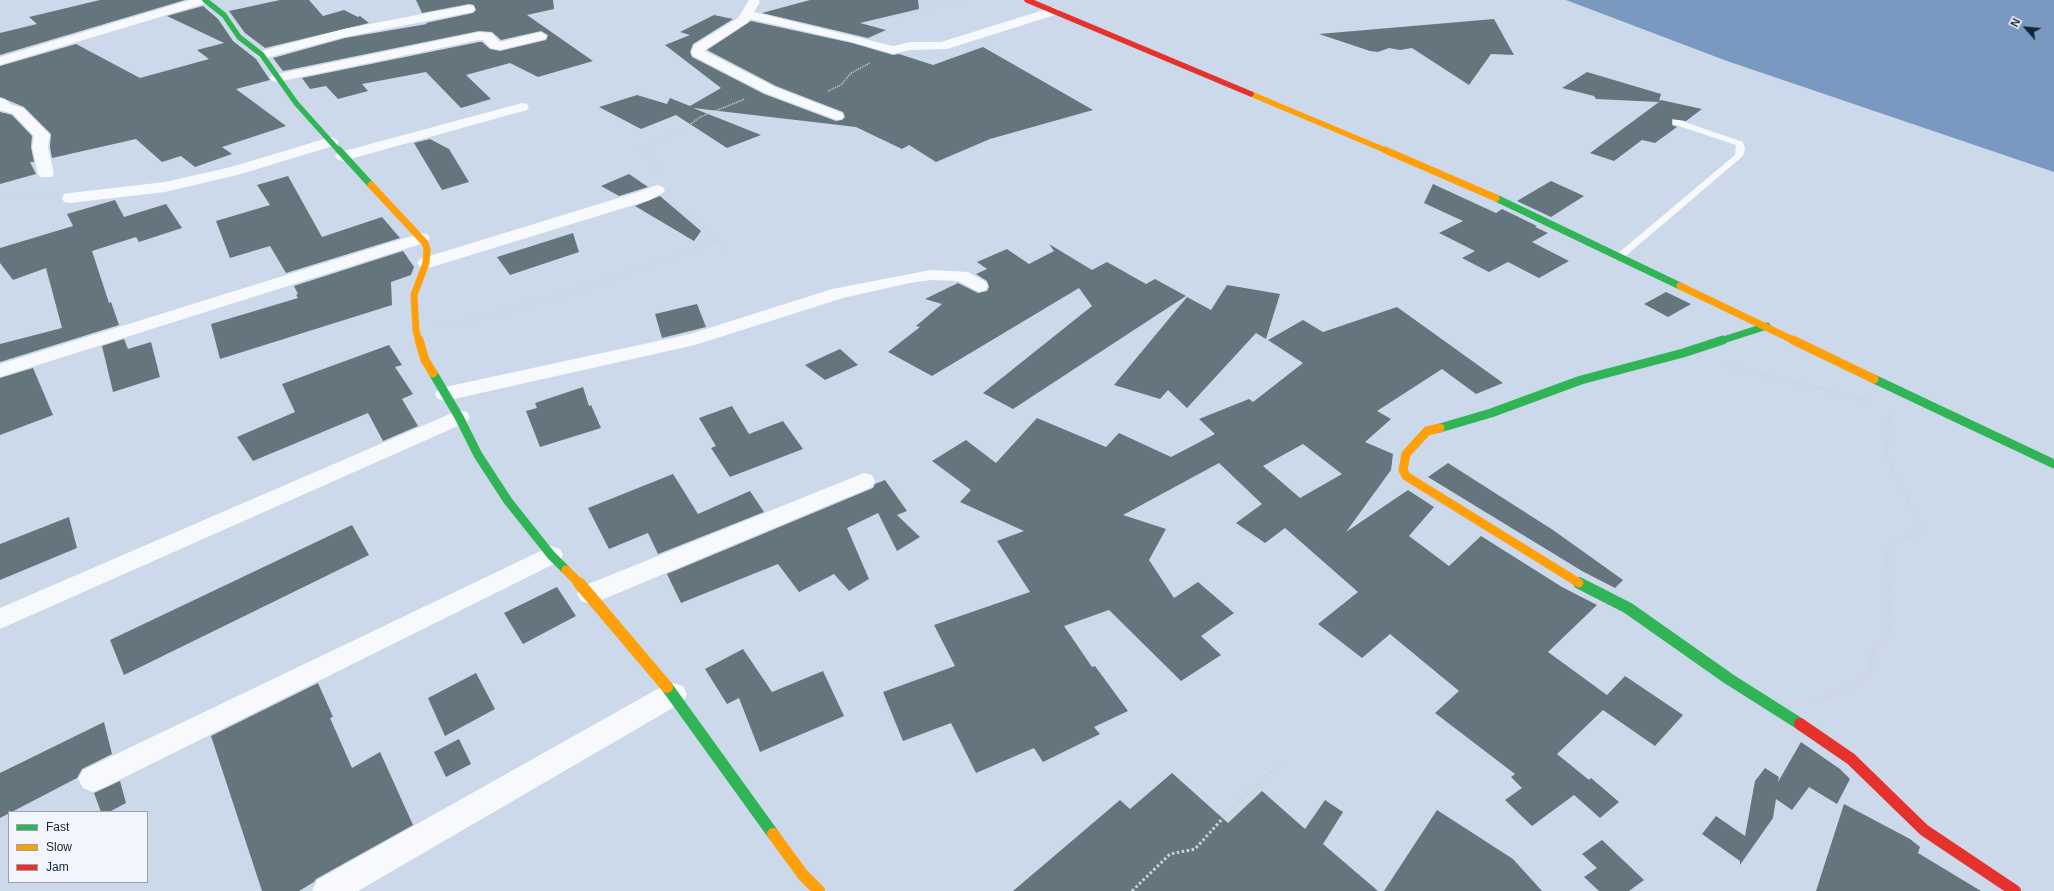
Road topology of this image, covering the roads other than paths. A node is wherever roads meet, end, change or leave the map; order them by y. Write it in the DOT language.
graph roads {
  1 [pos="204,0"];
  2 [pos="756,0"];
  3 [pos="1027,0"];
  4 [pos="469,9"];
  5 [pos="1054,11"];
  6 [pos="747,14"];
  7 [pos="541,36"];
  8 [pos="262,55"];
  9 [pos="0,61"];
  10 [pos="277,78"];
  11 [pos="0,102"];
  12 [pos="522,106"];
  13 [pos="837,116"];
  14 [pos="1676,122"];
  15 [pos="331,142"];
  16 [pos="343,156"];
  17 [pos="46,174"];
  18 [pos="657,190"];
  19 [pos="70,198"];
  20 [pos="421,238"];
  21 [pos="1619,257"];
  22 [pos="426,263"];
  23 [pos="979,286"];
  24 [pos="1767,326"];
  25 [pos="0,371"];
  26 [pos="446,394"];
  27 [pos="459,416"];
  28 [pos="2054,464"];
  29 [pos="864,481"];
  30 [pos="551,555"];
  31 [pos="590,594"];
  32 [pos="0,619"];
  33 [pos="673,694"];
  34 [pos="93,780"];
  35 [pos="328,891"];
  36 [pos="819,891"];
  37 [pos="2015,891"];
  1 -- 8 [label="street"];
  1 -- 9 [label="street"];
  2 -- 6 [label="street"];
  3 -- 5 [label="street"];
  4 -- 8 [label="street"];
  5 -- 6 [label="street"];
  5 -- 21 [label="street"];
  6 -- 13 [label="street"];
  7 -- 10 [label="street"];
  8 -- 10 [label="street"];
  10 -- 15 [label="street"];
  11 -- 17 [label="street"];
  12 -- 16 [label="street"];
  14 -- 21 [label="lane"];
  15 -- 16 [label="street"];
  15 -- 19 [label="street"];
  16 -- 20 [label="street"];
  18 -- 22 [label="street"];
  20 -- 22 [label="street"];
  20 -- 25 [label="street"];
  21 -- 24 [label="street"];
  22 -- 26 [label="street"];
  23 -- 26 [label="street"];
  24 -- 28 [label="street"];
  24 -- 37 [label="street"];
  26 -- 27 [label="street"];
  27 -- 30 [label="street"];
  27 -- 32 [label="street"];
  29 -- 31 [label="street"];
  30 -- 31 [label="street"];
  30 -- 34 [label="street"];
  31 -- 33 [label="street"];
  33 -- 35 [label="street"];
  33 -- 36 [label="street"];
}
